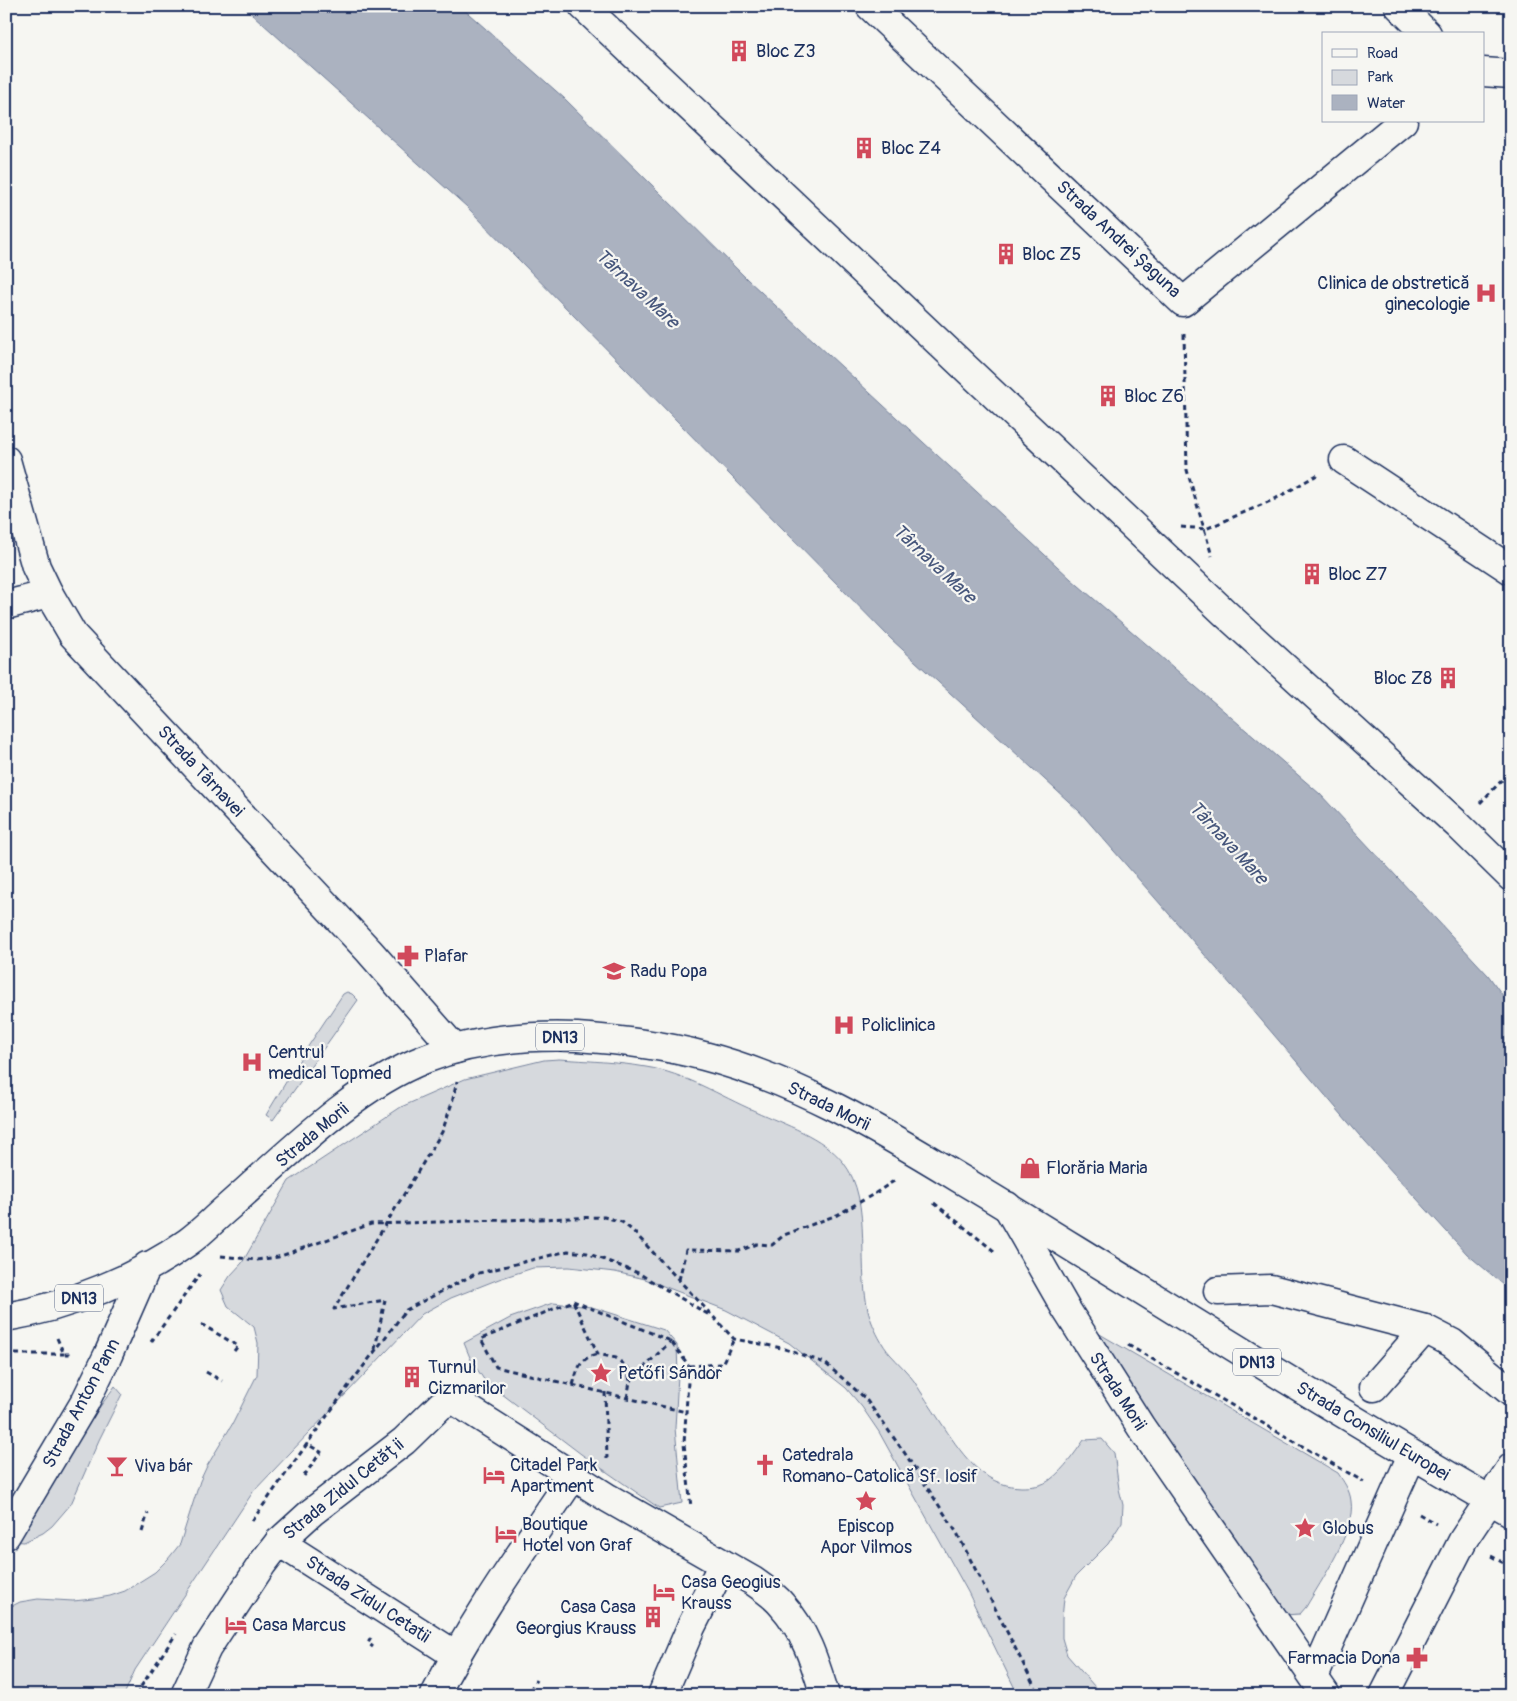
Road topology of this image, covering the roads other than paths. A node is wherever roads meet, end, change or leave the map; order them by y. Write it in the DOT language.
graph roads {
  1 [pos="583,6"];
  2 [pos="870,6"];
  3 [pos="1399,6"];
  4 [pos="1425,32"];
  5 [pos="1484,72"];
  6 [pos="1511,74"];
  7 [pos="1402,122"];
  8 [pos="6,460"];
  9 [pos="1344,460"];
  10 [pos="1511,570"];
  11 [pos="49,594"];
  12 [pos="6,605"];
  13 [pos="1511,877"];
  14 [pos="454,1049"];
  15 [pos="1007,1206"];
  16 [pos="147,1266"];
  17 [pos="1218,1291"];
  18 [pos="6,1317"];
  19 [pos="1425,1329"];
  20 [pos="1374,1387"];
  21 [pos="1511,1392"];
  22 [pos="1412,1455"];
  23 [pos="1511,1468"];
  24 [pos="573,1476"];
  25 [pos="1500,1506"];
  26 [pos="6,1535"];
  27 [pos="279,1542"];
  28 [pos="723,1564"];
  29 [pos="456,1656"];
  30 [pos="1320,1686"];
  31 [pos="185,1695"];
  32 [pos="435,1695"];
  33 [pos="662,1695"];
  34 [pos="825,1695"];
  35 [pos="1384,1695"];
  1 -- 13 [label="main road"];
  2 -- 7 [label="main road, Strada Andrei Șaguna"];
  3 -- 4 [label="main road"];
  5 -- 6 [label="main road"];
  8 -- 11 [label="main road, Strada Târnavei"];
  9 -- 10 [label="main road"];
  11 -- 12 [label="main road"];
  11 -- 14 [label="main road, Strada Târnavei"];
  14 -- 15 [label="main road, Strada Morii / DN13"];
  14 -- 16 [label="main road, Strada Morii / DN13"];
  15 -- 22 [label="main road, Strada Consiliul Europei / DN13"];
  15 -- 30 [label="main road, Strada Morii"];
  16 -- 18 [label="main road, DN13"];
  16 -- 26 [label="main road, Strada Anton Pann"];
  17 -- 19 [label="main road"];
  19 -- 20 [label="main road"];
  19 -- 21 [label="main road"];
  22 -- 25 [label="main road, Strada Consiliul Europei / DN13"];
  22 -- 30 [label="main road, Strada Morii"];
  23 -- 25 [label="main road"];
  24 -- 27 [label="main road, Strada Zidul Cetății"];
  24 -- 28 [label="main road"];
  24 -- 29 [label="main road"];
  25 -- 35 [label="main road"];
  27 -- 29 [label="main road, Strada Zidul Cetatii"];
  27 -- 31 [label="main road, Strada Zidul Cetății"];
  28 -- 33 [label="main road"];
  28 -- 34 [label="main road"];
  29 -- 32 [label="main road"];
}
